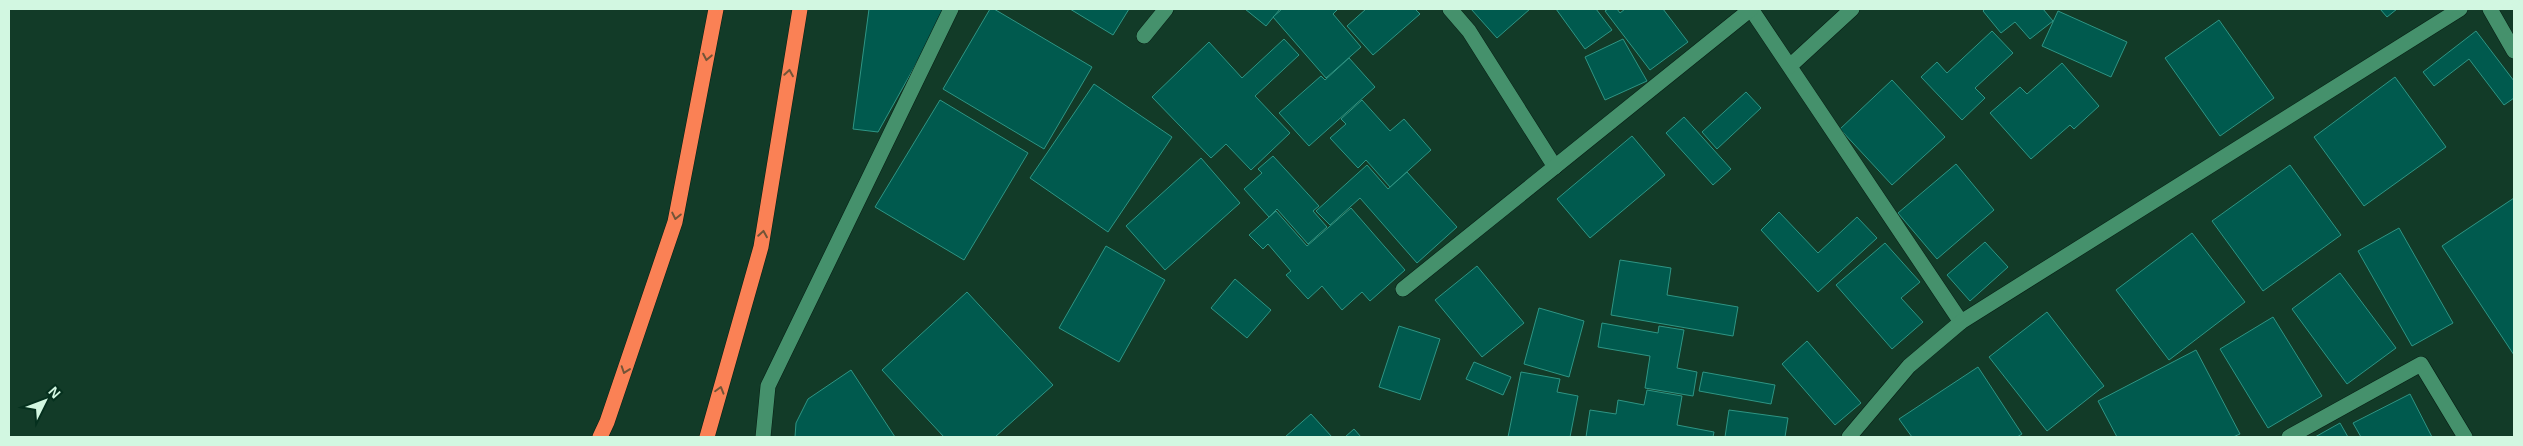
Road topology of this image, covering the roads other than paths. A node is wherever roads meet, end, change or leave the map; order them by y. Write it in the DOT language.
graph roads {
  1 [pos="716,9"];
  2 [pos="800,9"];
  3 [pos="952,9"];
  4 [pos="1166,9"];
  5 [pos="1450,9"];
  6 [pos="1751,9"];
  7 [pos="1852,9"];
  8 [pos="2460,9"];
  9 [pos="2490,9"];
  10 [pos="1144,36"];
  11 [pos="2514,51"];
  12 [pos="1790,66"];
  13 [pos="1555,167"];
  14 [pos="1404,289"];
  15 [pos="1962,322"];
  16 [pos="600,437"];
  17 [pos="707,437"];
  18 [pos="763,437"];
  19 [pos="1849,437"];
  20 [pos="2289,437"];
  21 [pos="2465,437"];
  1 -- 16 [label="highway, one-way"];
  17 -- 2 [label="highway, one-way"];
  3 -- 18 [label="street"];
  4 -- 10 [label="street"];
  5 -- 13 [label="street"];
  6 -- 12 [label="street"];
  6 -- 13 [label="street"];
  7 -- 12 [label="street"];
  8 -- 15 [label="street"];
  9 -- 11 [label="street"];
  12 -- 15 [label="street"];
  13 -- 14 [label="street"];
  15 -- 19 [label="street"];
  20 -- 21 [label="street"];
}
